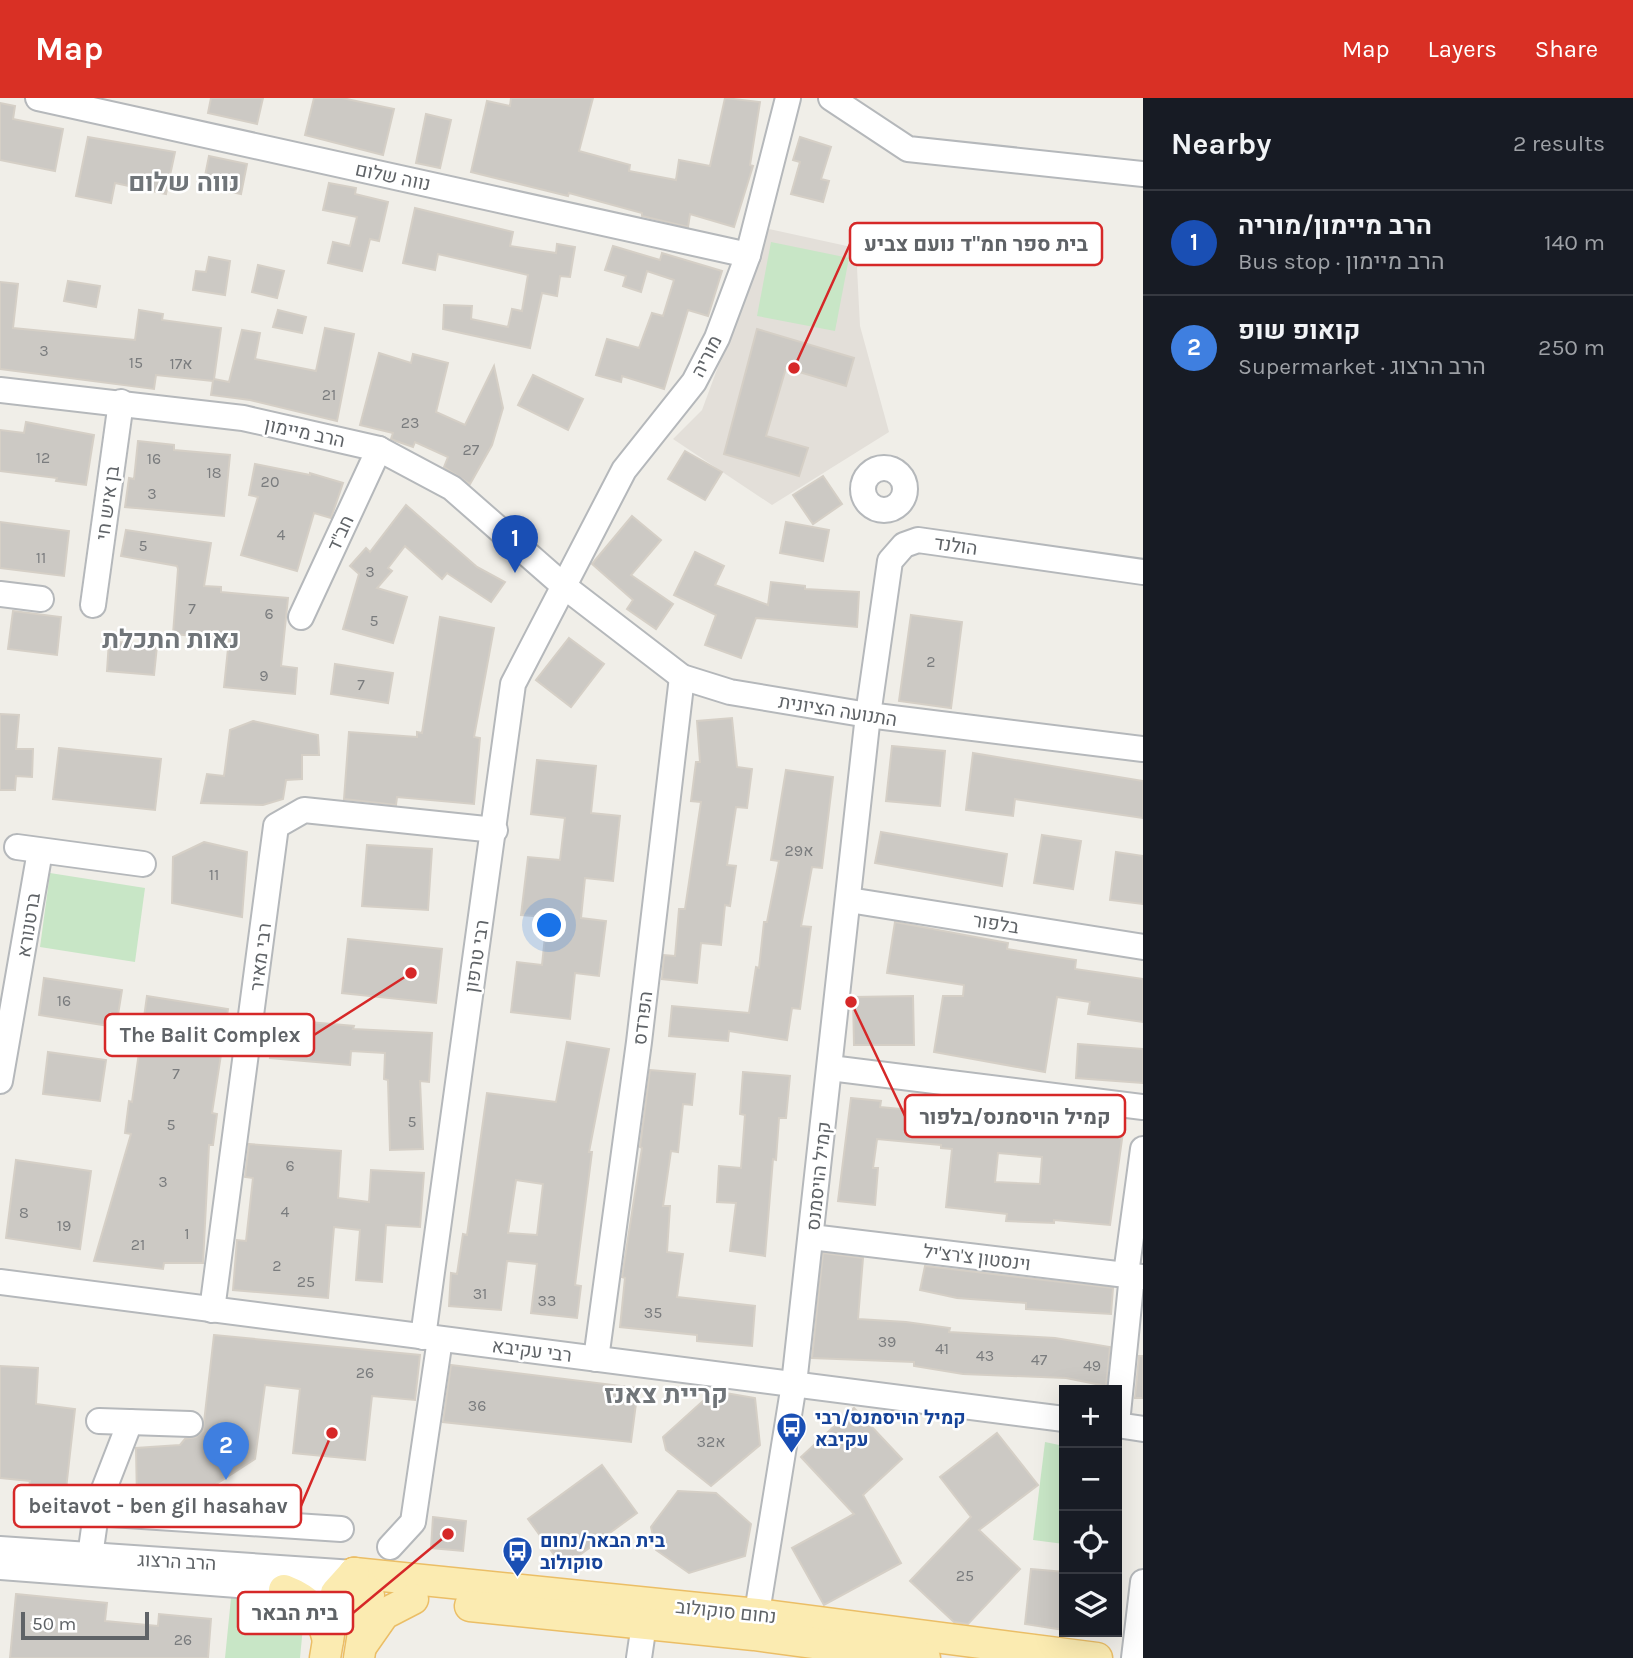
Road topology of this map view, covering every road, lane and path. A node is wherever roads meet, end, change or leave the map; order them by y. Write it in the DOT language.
graph roads {
  1 [pos="38,98"];
  2 [pos="788,98"];
  3 [pos="831,98"];
  4 [pos="1143,174"];
  5 [pos="748,255"];
  6 [pos="0,390"];
  7 [pos="121,401"];
  8 [pos="379,449"];
  9 [pos="899,505"];
  10 [pos="911,542"];
  11 [pos="1143,572"];
  12 [pos="565,587"];
  13 [pos="0,594"];
  14 [pos="41,599"];
  15 [pos="93,605"];
  16 [pos="300,617"];
  17 [pos="682,677"];
  18 [pos="867,715"];
  19 [pos="1143,749"];
  20 [pos="495,830"];
  21 [pos="143,864"];
  22 [pos="849,900"];
  23 [pos="1143,947"];
  24 [pos="830,1068"];
  25 [pos="0,1081"];
  26 [pos="1143,1107"];
  27 [pos="1143,1149"];
  28 [pos="811,1237"];
  29 [pos="1133,1275"];
  30 [pos="0,1282"];
  31 [pos="212,1310"];
  32 [pos="432,1338"];
  33 [pos="596,1359"];
  34 [pos="794,1384"];
  35 [pos="1121,1385"];
  36 [pos="1059,1418"];
  37 [pos="99,1420"];
  38 [pos="130,1423"];
  39 [pos="190,1424"];
  40 [pos="1122,1425"];
  41 [pos="1143,1429"];
  42 [pos="96,1513"];
  43 [pos="266,1525"];
  44 [pos="341,1529"];
  45 [pos="390,1547"];
  46 [pos="90,1556"];
  47 [pos="260,1566"];
  48 [pos="1,1567"];
  49 [pos="1143,1581"];
  50 [pos="353,1587"];
  51 [pos="284,1590"];
  52 [pos="413,1599"];
  53 [pos="644,1624"];
  54 [pos="755,1625"];
  55 [pos="327,1649"];
  56 [pos="360,1654"];
  57 [pos="639,1658"];
  58 [pos="925,1658"];
  59 [pos="1097,1658"];
  60 [pos="1134,1658"];
  1 -- 5 [label="street, נווה שלום"];
  2 -- 5 [label="street, מוריה"];
  3 -- 4 [label="street"];
  5 -- 12 [label="street, מוריה"];
  6 -- 7 [label="street, הרב מיימון"];
  7 -- 8 [label="street, הרב מיימון"];
  7 -- 15 [label="street, בן איש חי"];
  8 -- 12 [label="street, הרב מיימון"];
  8 -- 16 [label="street, חב\"ד"];
  9 -- 10 [label="street"];
  10 -- 11 [label="street, הולנד"];
  10 -- 18 [label="street"];
  12 -- 17 [label="street, התנועה הציונית"];
  12 -- 20 [label="street, רבי טרפון"];
  13 -- 14 [label="street"];
  17 -- 18 [label="street, התנועה הציונית"];
  17 -- 33 [label="street, הפרדס"];
  18 -- 19 [label="street, התנועה הציונית"];
  18 -- 22 [label="street, קמיל הויסמנס"];
  20 -- 31 [label="street, רבי מאיר"];
  20 -- 32 [label="street, רבי טרפון"];
  21 -- 25 [label="street, ברטנורא"];
  22 -- 23 [label="street, בלפור"];
  22 -- 24 [label="street, קמיל הויסמנס"];
  24 -- 26 [label="street"];
  24 -- 28 [label="street, קמיל הויסמנס"];
  27 -- 29 [label="street"];
  28 -- 29 [label="street, וינסטון צ'רצ'יל"];
  28 -- 34 [label="street, קמיל הויסמנס"];
  29 -- 35 [label="street"];
  30 -- 31 [label="street, רבי עקיבא"];
  31 -- 32 [label="street, רבי עקיבא"];
  32 -- 33 [label="street, רבי עקיבא"];
  32 -- 45 [label="street, רבי טרפון"];
  33 -- 34 [label="street, רבי עקיבא"];
  34 -- 36 [label="street, רבי עקיבא"];
  34 -- 54 [label="street, קמיל הויסמנס"];
  37 -- 38 [label="street"];
  38 -- 39 [label="street"];
  38 -- 42 [label="street"];
  40 -- 41 [label="street"];
  42 -- 43 [label="street"];
  42 -- 46 [label="street"];
  43 -- 44 [label="street"];
  43 -- 47 [label="street"];
  46 -- 47 [label="street, הרב הרצוג"];
  46 -- 48 [label="street, הרב הרצוג"];
  47 -- 50 [label="street, הרב הרצוג"];
  48 -- 51 [label="street, הרב הרצוג"];
  49 -- 60 [label="street"];
  50 -- 51 [label="street, הרב הרצוג"];
  50 -- 52 [label="main road, נחום סוקולוב"];
  50 -- 54 [label="main road, נחום סוקולוב"];
  50 -- 55 [label="main road"];
  50 -- 56 [label="main road"];
  51 -- 55 [label="main road"];
  52 -- 53 [label="main road, נחום סוקולוב"];
  52 -- 56 [label="main road"];
  53 -- 54 [label="main road, נחום סוקולוב"];
  53 -- 57 [label="street"];
  54 -- 58 [label="main road, נחום סוקולוב"];
  54 -- 59 [label="main road, נחום סוקולוב"];
}
